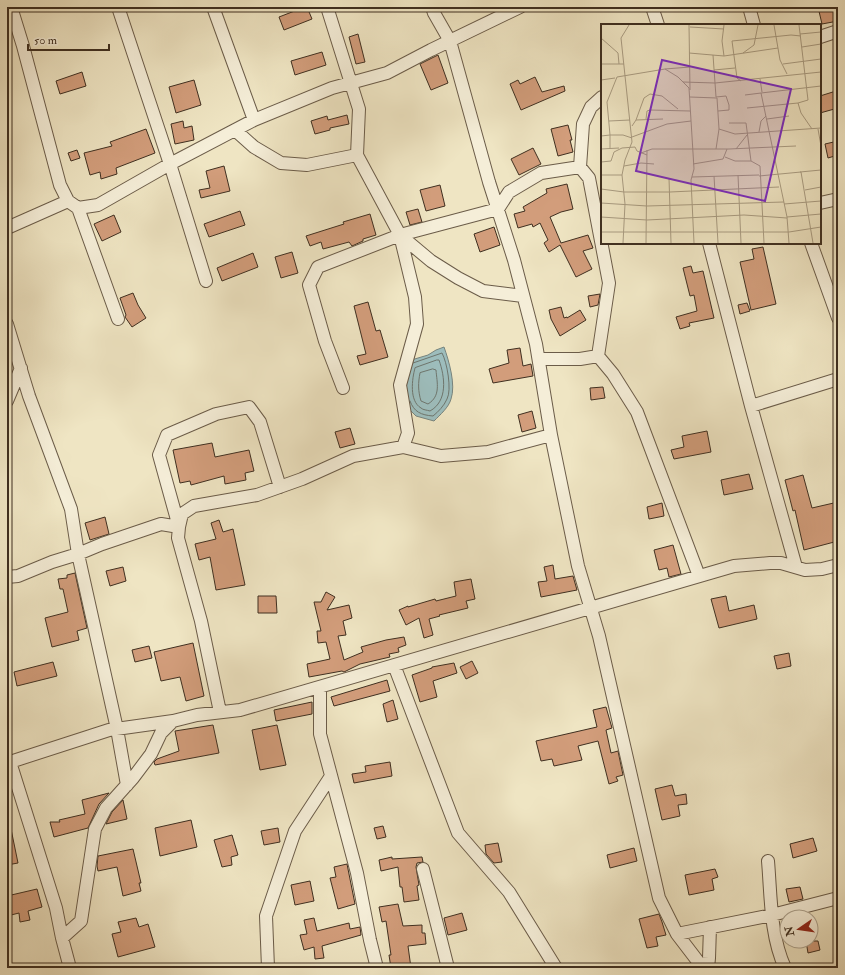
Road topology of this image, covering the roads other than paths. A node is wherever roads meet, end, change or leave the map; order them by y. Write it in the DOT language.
graph roads {
  1 [pos="11,7"];
  2 [pos="118,7"];
  3 [pos="213,7"];
  4 [pos="327,7"];
  5 [pos="432,7"];
  6 [pos="520,7"];
  7 [pos="652,7"];
  8 [pos="749,7"];
  9 [pos="658,24"];
  10 [pos="754,24"];
  11 [pos="838,31"];
  12 [pos="821,37"];
  13 [pos="450,41"];
  14 [pos="351,82"];
  15 [pos="601,97"];
  16 [pos="254,120"];
  17 [pos="235,130"];
  18 [pos="358,155"];
  19 [pos="170,164"];
  20 [pos="580,167"];
  21 [pos="838,198"];
  22 [pos="73,204"];
  23 [pos="821,204"];
  24 [pos="498,209"];
  25 [pos="7,228"];
  26 [pos="400,235"];
  27 [pos="601,241"];
  28 [pos="602,244"];
  29 [pos="709,244"];
  30 [pos="811,244"];
  31 [pos="206,282"];
  32 [pos="523,296"];
  33 [pos="838,318"];
  34 [pos="118,319"];
  35 [pos="7,324"];
  36 [pos="598,356"];
  37 [pos="539,359"];
  38 [pos="21,368"];
  39 [pos="838,379"];
  40 [pos="343,388"];
  41 [pos="7,401"];
  42 [pos="751,406"];
  43 [pos="551,435"];
  44 [pos="403,447"];
  45 [pos="280,487"];
  46 [pos="179,527"];
  47 [pos="78,554"];
  48 [pos="838,565"];
  49 [pos="796,567"];
  50 [pos="699,576"];
  51 [pos="7,577"];
  52 [pos="591,608"];
  53 [pos="394,665"];
  54 [pos="320,687"];
  55 [pos="220,712"];
  56 [pos="173,721"];
  57 [pos="117,729"];
  58 [pos="9,762"];
  59 [pos="331,776"];
  60 [pos="126,785"];
  61 [pos="768,861"];
  62 [pos="423,869"];
  63 [pos="838,898"];
  64 [pos="772,914"];
  65 [pos="710,927"];
  66 [pos="677,934"];
  67 [pos="62,938"];
  68 [pos="70,968"];
  69 [pos="268,968"];
  70 [pos="377,968"];
  71 [pos="448,968"];
  72 [pos="556,968"];
  73 [pos="702,968"];
  74 [pos="708,968"];
  75 [pos="785,968"];
  1 -- 22 [label="street"];
  2 -- 19 [label="street"];
  3 -- 16 [label="street"];
  4 -- 14 [label="street"];
  5 -- 13 [label="street"];
  6 -- 13 [label="street"];
  7 -- 9 [label="street"];
  8 -- 10 [label="street"];
  11 -- 12 [label="street"];
  13 -- 14 [label="street"];
  13 -- 24 [label="street"];
  14 -- 16 [label="street"];
  14 -- 18 [label="street"];
  15 -- 20 [label="street"];
  16 -- 17 [label="street"];
  17 -- 18 [label="street"];
  17 -- 19 [label="street"];
  18 -- 26 [label="street"];
  19 -- 22 [label="street"];
  19 -- 31 [label="street"];
  20 -- 24 [label="street"];
  20 -- 27 [label="street"];
  21 -- 23 [label="street"];
  22 -- 25 [label="street"];
  22 -- 34 [label="street"];
  24 -- 26 [label="street"];
  24 -- 32 [label="street"];
  26 -- 32 [label="street"];
  26 -- 40 [label="street"];
  26 -- 44 [label="street"];
  28 -- 36 [label="street"];
  29 -- 42 [label="street"];
  30 -- 33 [label="street"];
  32 -- 37 [label="street"];
  35 -- 38 [label="street"];
  36 -- 37 [label="street"];
  36 -- 50 [label="street"];
  37 -- 43 [label="street"];
  38 -- 41 [label="street"];
  38 -- 47 [label="street"];
  39 -- 42 [label="street"];
  42 -- 49 [label="street"];
  43 -- 44 [label="street"];
  43 -- 52 [label="street"];
  44 -- 45 [label="street"];
  45 -- 46 [label="street"];
  45 -- 46 [label="street"];
  46 -- 47 [label="street"];
  46 -- 55 [label="street"];
  47 -- 51 [label="street"];
  47 -- 57 [label="street"];
  48 -- 49 [label="street"];
  49 -- 50 [label="street"];
  50 -- 52 [label="street"];
  52 -- 53 [label="street"];
  52 -- 66 [label="street"];
  53 -- 54 [label="street"];
  53 -- 72 [label="street"];
  54 -- 55 [label="street"];
  54 -- 59 [label="street"];
  55 -- 56 [label="street"];
  56 -- 57 [label="street"];
  56 -- 60 [label="street"];
  57 -- 58 [label="street"];
  57 -- 60 [label="street"];
  58 -- 67 [label="street"];
  59 -- 69 [label="street"];
  59 -- 70 [label="street"];
  60 -- 67 [label="street"];
  61 -- 64 [label="street"];
  62 -- 71 [label="street"];
  63 -- 64 [label="street"];
  64 -- 65 [label="street"];
  64 -- 75 [label="street"];
  65 -- 66 [label="street"];
  65 -- 74 [label="street"];
  66 -- 73 [label="street"];
  67 -- 68 [label="street"];
}
